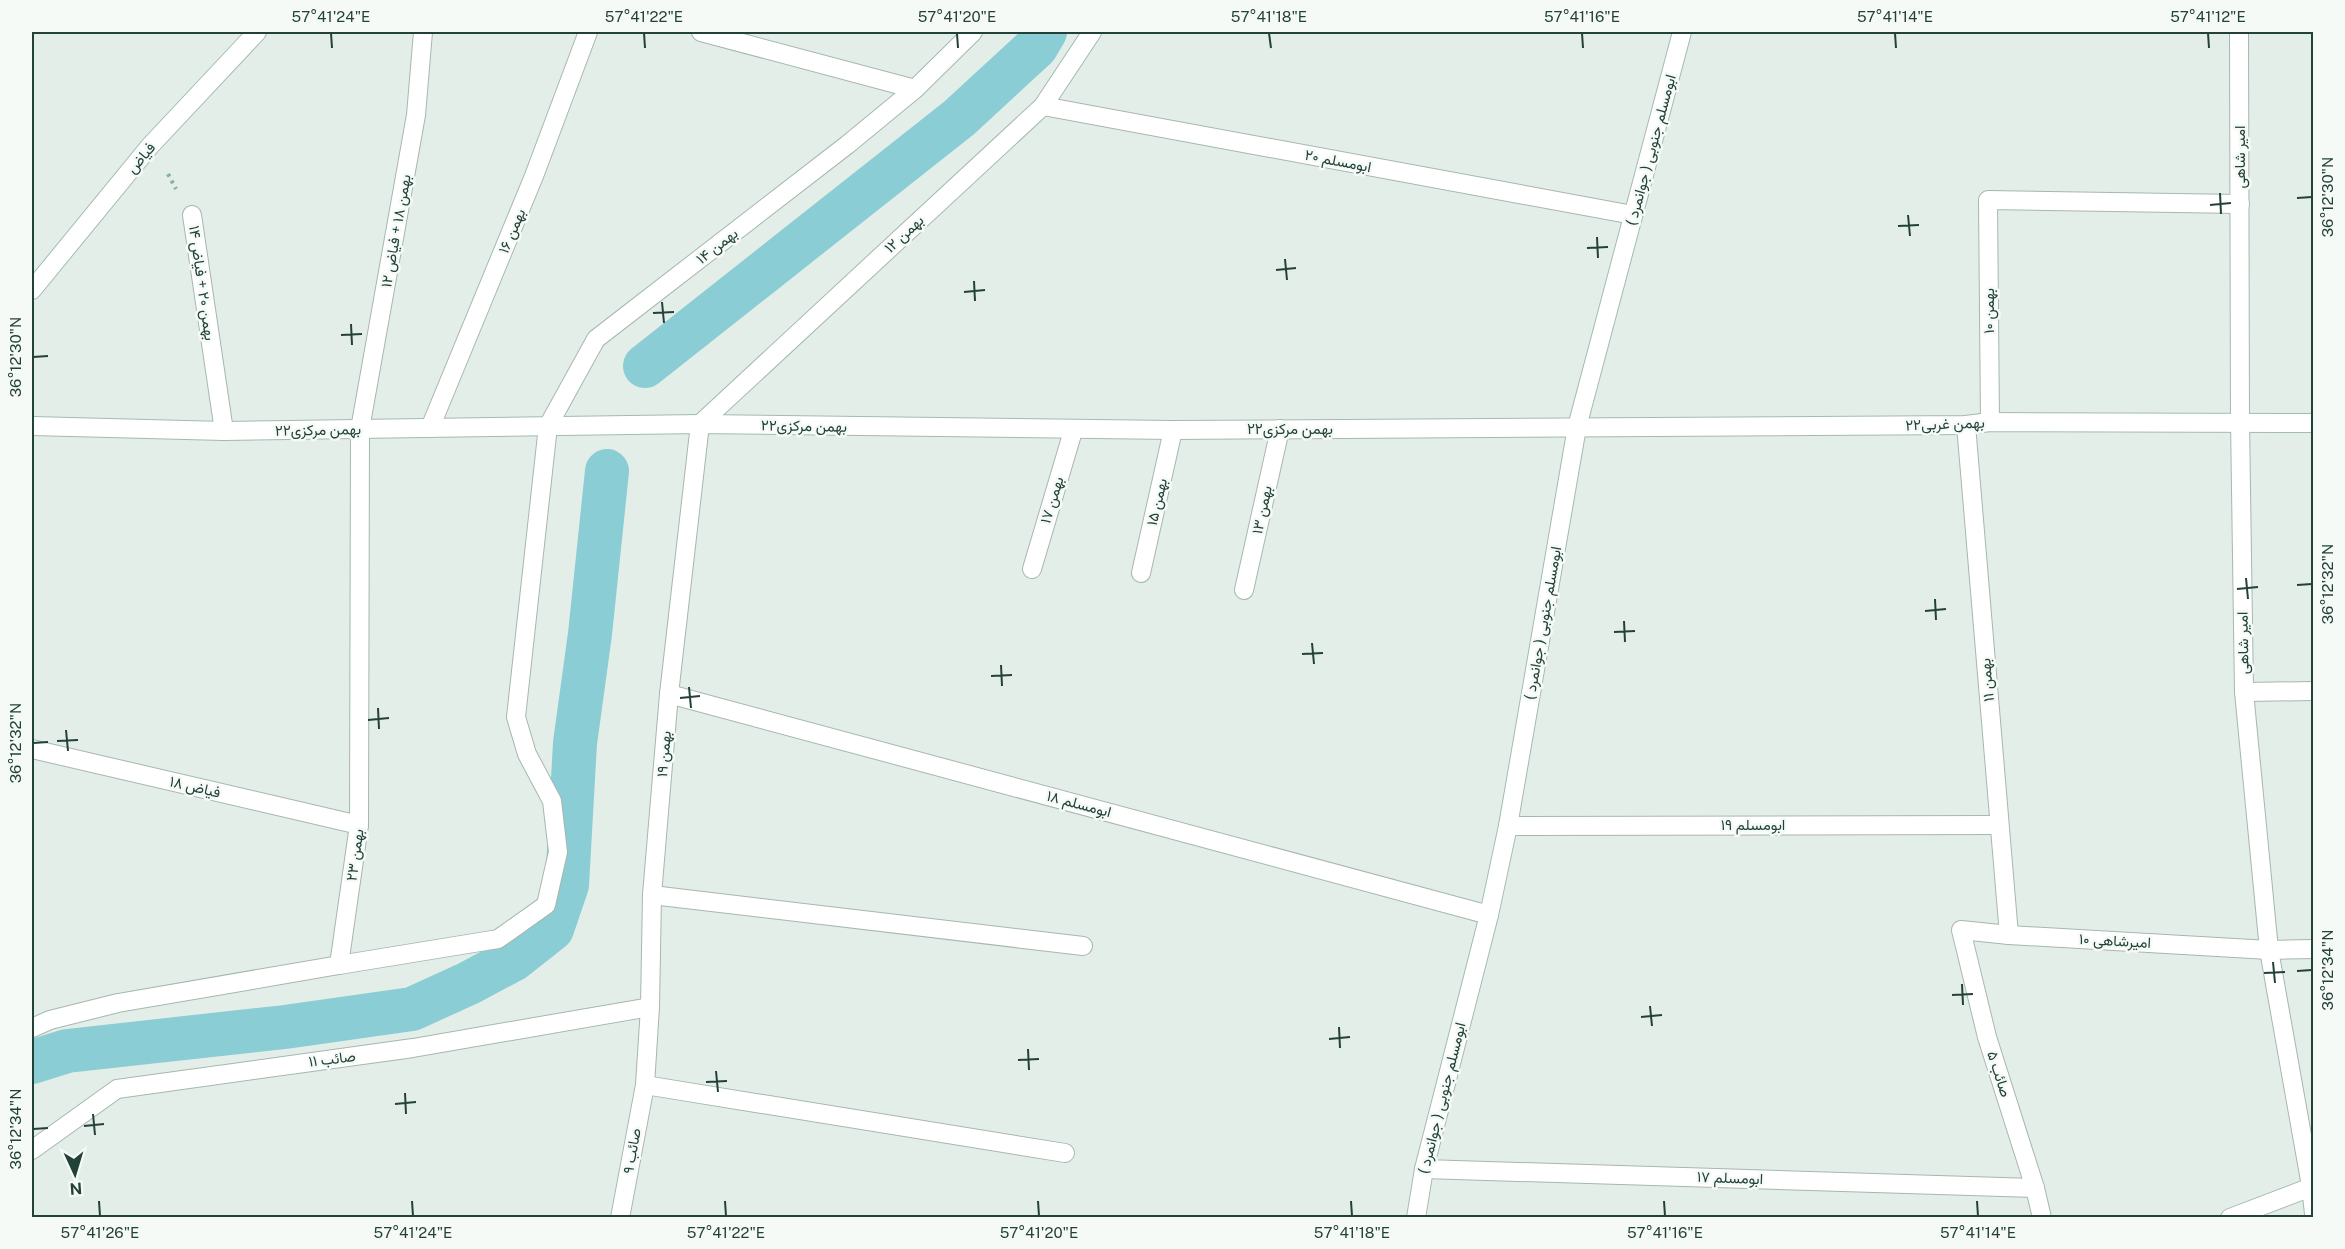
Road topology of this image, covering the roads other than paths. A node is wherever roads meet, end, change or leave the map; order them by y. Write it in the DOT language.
graph roads {
  1 [pos="257,32"];
  2 [pos="423,32"];
  3 [pos="588,32"];
  4 [pos="701,32"];
  5 [pos="973,32"];
  6 [pos="1092,32"];
  7 [pos="1682,32"];
  8 [pos="2239,32"];
  9 [pos="915,89"];
  10 [pos="1043,106"];
  11 [pos="2240,204"];
  12 [pos="192,215"];
  13 [pos="1633,216"];
  14 [pos="32,290"];
  15 [pos="2240,421"];
  16 [pos="1990,422"];
  17 [pos="2313,423"];
  18 [pos="700,424"];
  19 [pos="1966,425"];
  20 [pos="32,426"];
  21 [pos="549,426"];
  22 [pos="1577,427"];
  23 [pos="430,428"];
  24 [pos="360,429"];
  25 [pos="1280,429"];
  26 [pos="1073,430"];
  27 [pos="1173,430"];
  28 [pos="224,431"];
  29 [pos="1032,569"];
  30 [pos="1141,573"];
  31 [pos="1244,590"];
  32 [pos="2313,691"];
  33 [pos="2244,692"];
  34 [pos="669,694"];
  35 [pos="32,749"];
  36 [pos="360,825"];
  37 [pos="1508,825"];
  38 [pos="1999,825"];
  39 [pos="652,895"];
  40 [pos="1488,915"];
  41 [pos="1961,930"];
  42 [pos="2009,935"];
  43 [pos="1083,946"];
  44 [pos="2313,949"];
  45 [pos="2270,950"];
  46 [pos="339,965"];
  47 [pos="650,1007"];
  48 [pos="32,1028"];
  49 [pos="645,1085"];
  50 [pos="32,1150"];
  51 [pos="1065,1153"];
  52 [pos="1424,1168"];
  53 [pos="2312,1186"];
  54 [pos="2035,1188"];
  55 [pos="2313,1214"];
  56 [pos="620,1218"];
  57 [pos="1416,1218"];
  58 [pos="2042,1218"];
  59 [pos="2230,1218"];
  1 -- 14 [label="street, فیاض"];
  2 -- 24 [label="street, بهمن ۱۸ + فیاض ۱۲"];
  3 -- 23 [label="street, بهمن ۱۶"];
  4 -- 9 [label="street"];
  5 -- 9 [label="street, بهمن ۱۴"];
  6 -- 10 [label="street, بهمن ۱۲"];
  7 -- 13 [label="street, ابومسلم جنوبی ( جوانمرد )"];
  8 -- 11 [label="street, امیر شاهی"];
  9 -- 21 [label="street, بهمن ۱۴"];
  10 -- 13 [label="street, ابومسلم ۲۰"];
  10 -- 18 [label="street, بهمن ۱۲"];
  11 -- 15 [label="street, امیر شاهی"];
  11 -- 16 [label="street, بهمن ۱۰"];
  12 -- 28 [label="street, بهمن ۲۰ + فیاض ۱۴"];
  13 -- 22 [label="street, ابومسلم جنوبی ( جوانمرد )"];
  15 -- 16 [label="street, ۲۲بهمن غربی"];
  15 -- 17 [label="street, ۲۲بهمن غربی"];
  15 -- 33 [label="street, امیر شاهی"];
  16 -- 19 [label="street, ۲۲بهمن غربی"];
  18 -- 21 [label="street, ۲۲بهمن مرکزی"];
  18 -- 26 [label="street, ۲۲بهمن مرکزی"];
  18 -- 34 [label="street, بهمن ۱۹"];
  19 -- 22 [label="street, ۲۲بهمن غربی"];
  19 -- 38 [label="street, بهمن ۱۱"];
  20 -- 28 [label="street, ۲۲بهمن مرکزی"];
  21 -- 23 [label="street, ۲۲بهمن مرکزی"];
  21 -- 46 [label="street"];
  22 -- 25 [label="street, ۲۲بهمن مرکزی"];
  22 -- 37 [label="street, ابومسلم جنوبی ( جوانمرد )"];
  23 -- 24 [label="street, ۲۲بهمن مرکزی"];
  24 -- 28 [label="street, ۲۲بهمن مرکزی"];
  24 -- 36 [label="street, بهمن ۲۳"];
  25 -- 27 [label="street, ۲۲بهمن مرکزی"];
  25 -- 31 [label="street, بهمن ۱۳"];
  26 -- 27 [label="street, ۲۲بهمن مرکزی"];
  26 -- 29 [label="street, بهمن ۱۷"];
  27 -- 30 [label="street, بهمن ۱۵"];
  32 -- 33 [label="street"];
  33 -- 45 [label="street, امیر شاهی"];
  34 -- 39 [label="street, بهمن ۱۹"];
  34 -- 40 [label="street, ابومسلم ۱۸"];
  35 -- 36 [label="street, فیاض ۱۸"];
  36 -- 46 [label="street, بهمن ۲۳"];
  37 -- 38 [label="street, ابومسلم ۱۹"];
  37 -- 40 [label="street, ابومسلم جنوبی ( جوانمرد )"];
  38 -- 42 [label="street, بهمن ۱۱"];
  39 -- 43 [label="street"];
  39 -- 47 [label="street, بهمن ۱۹"];
  40 -- 52 [label="street, ابومسلم جنوبی ( جوانمرد )"];
  41 -- 42 [label="street, امیرشاهی ۱۰"];
  41 -- 54 [label="street, صائب ۵"];
  42 -- 45 [label="street, امیرشاهی ۱۰"];
  44 -- 45 [label="street, امیرشاهی ۱۰"];
  45 -- 53 [label="street, امیر شاهی"];
  46 -- 48 [label="street"];
  47 -- 49 [label="street, بهمن ۱۹"];
  47 -- 50 [label="street, صائب ۱۱"];
  49 -- 51 [label="street"];
  49 -- 56 [label="street, صائب ۹"];
  52 -- 54 [label="street, ابومسلم ۱۷"];
  52 -- 57 [label="street, ابومسلم جنوبی ( جوانمرد )"];
  53 -- 55 [label="street, امیر شاهی"];
  53 -- 59 [label="street"];
  54 -- 58 [label="street, صائب ۵"];
}
